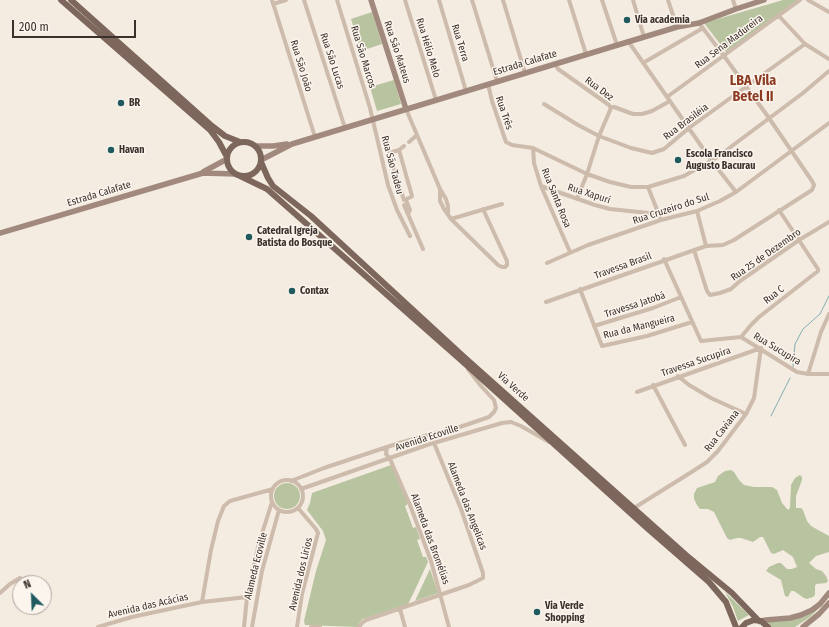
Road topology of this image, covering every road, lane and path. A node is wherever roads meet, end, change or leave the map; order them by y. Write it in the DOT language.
graph roads {
  1 [pos="61,0"];
  2 [pos="71,0"];
  3 [pos="286,0"];
  4 [pos="304,0"];
  5 [pos="337,0"];
  6 [pos="371,0"];
  7 [pos="405,0"];
  8 [pos="439,0"];
  9 [pos="472,0"];
  10 [pos="503,0"];
  11 [pos="569,0"];
  12 [pos="602,0"];
  13 [pos="633,0"];
  14 [pos="668,0"];
  15 [pos="733,0"];
  16 [pos="764,0"];
  17 [pos="800,0"];
  18 [pos="808,0"];
  19 [pos="273,2"];
  20 [pos="736,8"];
  21 [pos="829,12"];
  22 [pos="778,15"];
  23 [pos="699,23"];
  24 [pos="676,27"];
  25 [pos="703,28"];
  26 [pos="644,36"];
  27 [pos="628,41"];
  28 [pos="805,44"];
  29 [pos="617,45"];
  30 [pos="586,54"];
  31 [pos="724,56"];
  32 [pos="829,58"];
  33 [pos="643,63"];
  34 [pos="555,64"];
  35 [pos="829,71"];
  36 [pos="525,73"];
  37 [pos="497,81"];
  38 [pos="488,84"];
  39 [pos="746,88"];
  40 [pos="466,91"];
  41 [pos="668,99"];
  42 [pos="436,100"];
  43 [pos="544,104"];
  44 [pos="610,106"];
  45 [pos="406,109"];
  46 [pos="769,118"];
  47 [pos="373,119"];
  48 [pos="829,123"];
  49 [pos="211,128"];
  50 [pos="345,128"];
  51 [pos="689,128"];
  52 [pos="417,134"];
  53 [pos="599,136"];
  54 [pos="314,137"];
  55 [pos="240,142"];
  56 [pos="409,142"];
  57 [pos="292,144"];
  58 [pos="255,146"];
  59 [pos="404,146"];
  60 [pos="533,148"];
  61 [pos="399,150"];
  62 [pos="791,150"];
  63 [pos="227,158"];
  64 [pos="711,160"];
  65 [pos="261,161"];
  66 [pos="203,172"];
  67 [pos="587,174"];
  68 [pos="237,175"];
  69 [pos="541,186"];
  70 [pos="648,187"];
  71 [pos="736,192"];
  72 [pos="577,199"];
  73 [pos="406,200"];
  74 [pos="502,204"];
  75 [pos="404,205"];
  76 [pos="483,209"];
  77 [pos="779,210"];
  78 [pos="697,211"];
  79 [pos="658,214"];
  80 [pos="408,215"];
  81 [pos="451,219"];
  82 [pos="661,220"];
  83 [pos="829,222"];
  84 [pos="0,233"];
  85 [pos="410,236"];
  86 [pos="799,240"];
  87 [pos="706,246"];
  88 [pos="423,248"];
  89 [pos="694,250"];
  90 [pos="570,252"];
  91 [pos="664,259"];
  92 [pos="547,263"];
  93 [pos="580,289"];
  94 [pos="681,298"];
  95 [pos="546,302"];
  96 [pos="829,314"];
  97 [pos="692,322"];
  98 [pos="594,326"];
  99 [pos="741,337"];
  100 [pos="761,348"];
  101 [pos="462,360"];
  102 [pos="808,374"];
  103 [pos="829,374"];
  104 [pos="678,376"];
  105 [pos="653,386"];
  106 [pos="636,392"];
  107 [pos="746,414"];
  108 [pos="492,415"];
  109 [pos="471,424"];
  110 [pos="497,424"];
  111 [pos="474,432"];
  112 [pos="428,435"];
  113 [pos="434,443"];
  114 [pos="427,445"];
  115 [pos="685,445"];
  116 [pos="556,446"];
  117 [pos="387,447"];
  118 [pos="390,459"];
  119 [pos="291,481"];
  120 [pos="273,489"];
  121 [pos="302,489"];
  122 [pos="272,502"];
  123 [pos="298,508"];
  124 [pos="634,508"];
  125 [pos="279,510"];
  126 [pos="12,583"];
  127 [pos="0,593"];
  128 [pos="829,593"];
  129 [pos="441,595"];
  130 [pos="248,597"];
  131 [pos="202,602"];
  132 [pos="829,603"];
  133 [pos="400,609"];
  134 [pos="760,621"];
  135 [pos="360,626"];
  136 [pos="98,627"];
  137 [pos="244,627"];
  138 [pos="252,627"];
  139 [pos="297,627"];
  140 [pos="311,627"];
  141 [pos="320,627"];
  142 [pos="405,627"];
  143 [pos="449,627"];
  144 [pos="736,627"];
  145 [pos="742,627"];
  146 [pos="768,627"];
  147 [pos="803,627"];
  1 -- 49 [label="main road"];
  2 -- 49 [label="main road"];
  3 -- 19 [label="street"];
  4 -- 50 [label="street, Rua São Lucas"];
  5 -- 47 [label="street, Rua São Marcos"];
  6 -- 45 [label="street, Rua São Mateus"];
  7 -- 42 [label="street, Rua Hélio Melo"];
  8 -- 40 [label="street, Rua Terra"];
  9 -- 37 [label="street"];
  10 -- 36 [label="street"];
  11 -- 30 [label="street"];
  12 -- 29 [label="street"];
  13 -- 26 [label="street"];
  14 -- 24 [label="street"];
  15 -- 20 [label="street"];
  16 -- 20 [label="street, Estrada Calafate"];
  17 -- 22 [label="street, Rua Sena Madureira"];
  18 -- 21 [label="street"];
  19 -- 54 [label="street, Rua São João"];
  20 -- 23 [label="street, Estrada Calafate"];
  22 -- 28 [label="street"];
  22 -- 31 [label="street, Rua Sena Madureira"];
  23 -- 24 [label="street, Estrada Calafate"];
  23 -- 25 [label="street"];
  24 -- 26 [label="street, Estrada Calafate"];
  25 -- 31 [label="street"];
  25 -- 33 [label="street"];
  26 -- 27 [label="street, Estrada Calafate"];
  27 -- 29 [label="street, Estrada Calafate"];
  27 -- 33 [label="street"];
  28 -- 32 [label="street"];
  28 -- 39 [label="street, Rua Brasiléia"];
  29 -- 30 [label="street, Estrada Calafate"];
  30 -- 34 [label="street, Estrada Calafate"];
  31 -- 39 [label="street"];
  31 -- 41 [label="street, Rua Sena Madureira"];
  33 -- 41 [label="street"];
  34 -- 36 [label="street, Estrada Calafate"];
  34 -- 44 [label="street, Rua Dez"];
  35 -- 46 [label="street"];
  36 -- 37 [label="street, Estrada Calafate"];
  37 -- 38 [label="street, Estrada Calafate"];
  38 -- 40 [label="street, Estrada Calafate"];
  38 -- 60 [label="street, Rua Três"];
  39 -- 46 [label="street"];
  39 -- 51 [label="street, Rua Brasiléia"];
  40 -- 42 [label="street, Estrada Calafate"];
  41 -- 44 [label="street, Rua Sena Madureira"];
  41 -- 51 [label="street"];
  42 -- 45 [label="street, Estrada Calafate"];
  43 -- 53 [label="street, Rua Brasiléia"];
  44 -- 53 [label="street, Rua Dez"];
  45 -- 47 [label="street, Estrada Calafate"];
  45 -- 52 [label="street"];
  46 -- 62 [label="street"];
  46 -- 64 [label="street"];
  47 -- 50 [label="street, Estrada Calafate"];
  47 -- 85 [label="street, Rua São Tadeu"];
  48 -- 62 [label="street, Rua Cruzeiro do Sul"];
  49 -- 55 [label="main road"];
  49 -- 63 [label="main road"];
  50 -- 54 [label="street, Estrada Calafate"];
  51 -- 53 [label="street, Rua Brasiléia"];
  51 -- 64 [label="street"];
  52 -- 56 [label="street"];
  52 -- 81 [label="street"];
  53 -- 67 [label="street, Rua Dez"];
  54 -- 57 [label="street, Estrada Calafate"];
  55 -- 58 [label="main road"];
  55 -- 63 [label="main road"];
  57 -- 58 [label="street, Estrada Calafate"];
  57 -- 65 [label="street, Estrada Calafate"];
  58 -- 65 [label="main road"];
  59 -- 61 [label="street"];
  60 -- 67 [label="street"];
  60 -- 69 [label="street, Rua Santa Rosa"];
  61 -- 73 [label="street"];
  61 -- 73 [label="street"];
  62 -- 71 [label="street, Rua Cruzeiro do Sul"];
  62 -- 77 [label="street, Travessa Brasil"];
  63 -- 66 [label="street, Estrada Calafate"];
  63 -- 68 [label="main road"];
  64 -- 70 [label="street"];
  64 -- 71 [label="street"];
  65 -- 68 [label="main road"];
  65 -- 124 [label="main road, Via Verde"];
  66 -- 68 [label="street, Estrada Calafate"];
  66 -- 84 [label="street, Estrada Calafate"];
  67 -- 70 [label="street"];
  67 -- 72 [label="street, Rua Dez"];
  68 -- 101 [label="main road, Via Verde"];
  69 -- 72 [label="street, Rua Xapuri"];
  69 -- 90 [label="street, Rua Santa Rosa"];
  70 -- 79 [label="street"];
  71 -- 78 [label="street, Rua Cruzeiro do Sul"];
  72 -- 79 [label="street, Rua Xapuri"];
  73 -- 80 [label="street"];
  74 -- 76 [label="street"];
  75 -- 80 [label="street"];
  76 -- 81 [label="street"];
  76 -- 81 [label="street"];
  77 -- 86 [label="street"];
  77 -- 87 [label="street, Travessa Brasil"];
  78 -- 82 [label="street, Rua Cruzeiro do Sul"];
  78 -- 87 [label="street"];
  79 -- 82 [label="street"];
  80 -- 88 [label="street"];
  82 -- 90 [label="street, Rua Cruzeiro do Sul"];
  83 -- 86 [label="street, Rua 25 de Dezembro"];
  86 -- 89 [label="street, Rua 25 de Dezembro"];
  86 -- 99 [label="street, Rua C"];
  87 -- 89 [label="street, Travessa Brasil"];
  89 -- 91 [label="street, Travessa Brasil"];
  90 -- 92 [label="street, Rua Cruzeiro do Sul"];
  91 -- 93 [label="street, Travessa Brasil"];
  91 -- 94 [label="street"];
  93 -- 95 [label="street, Travessa Brasil"];
  93 -- 98 [label="street, Rua da Mangueira"];
  94 -- 97 [label="street"];
  94 -- 98 [label="street, Travessa Jatobá"];
  96 -- 102 [label="street"];
  97 -- 98 [label="street, Rua da Mangueira"];
  97 -- 99 [label="street"];
  99 -- 100 [label="street, Rua Sucupira"];
  100 -- 102 [label="street, Rua Sucupira"];
  100 -- 104 [label="street, Travessa Sucupira"];
  100 -- 107 [label="street, Rua Caviana"];
  101 -- 108 [label="street, Via Verde"];
  101 -- 116 [label="main road, Via Verde"];
  102 -- 103 [label="street, Rua Sucupira"];
  104 -- 105 [label="street, Travessa Sucupira"];
  104 -- 107 [label="street"];
  105 -- 106 [label="street, Travessa Sucupira"];
  105 -- 115 [label="street"];
  107 -- 124 [label="street, Rua Caviana"];
  108 -- 109 [label="street"];
  108 -- 110 [label="street"];
  109 -- 111 [label="street"];
  109 -- 112 [label="street"];
  110 -- 111 [label="street, Avenida Ecoville"];
  110 -- 116 [label="street, Avenida Ecoville"];
  111 -- 113 [label="street, Avenida Ecoville"];
  112 -- 114 [label="street"];
  112 -- 117 [label="street"];
  113 -- 114 [label="street, Avenida Ecoville"];
  113 -- 129 [label="street, Alameda das Angelicas"];
  114 -- 118 [label="street, Avenida Ecoville"];
  116 -- 144 [label="main road, Via Verde"];
  117 -- 118 [label="street, Alameda das Bromélias"];
  117 -- 119 [label="street"];
  118 -- 121 [label="street, Avenida Ecoville"];
  118 -- 129 [label="street, Alameda das Bromélias"];
  119 -- 120 [label="street"];
  119 -- 121 [label="street"];
  120 -- 122 [label="street"];
  120 -- 131 [label="street, Avenida das Acácias"];
  121 -- 123 [label="street"];
  122 -- 125 [label="street"];
  122 -- 130 [label="street"];
  123 -- 125 [label="street"];
  123 -- 139 [label="street, Avenida dos Lírios"];
  124 -- 134 [label="main road, Via Verde"];
  125 -- 138 [label="street, Alameda Ecoville"];
  126 -- 127 [label="street"];
  128 -- 134 [label="street"];
  129 -- 133 [label="street"];
  129 -- 143 [label="street, Alameda das Bromélias"];
  130 -- 131 [label="street, Avenida das Acácias"];
  130 -- 137 [label="street"];
  131 -- 136 [label="street, Avenida das Acácias"];
  132 -- 147 [label="street"];
  133 -- 135 [label="street"];
  133 -- 142 [label="street"];
  134 -- 145 [label="main road"];
  134 -- 146 [label="main road, Via Verde"];
  140 -- 141 [label="street"];
}
